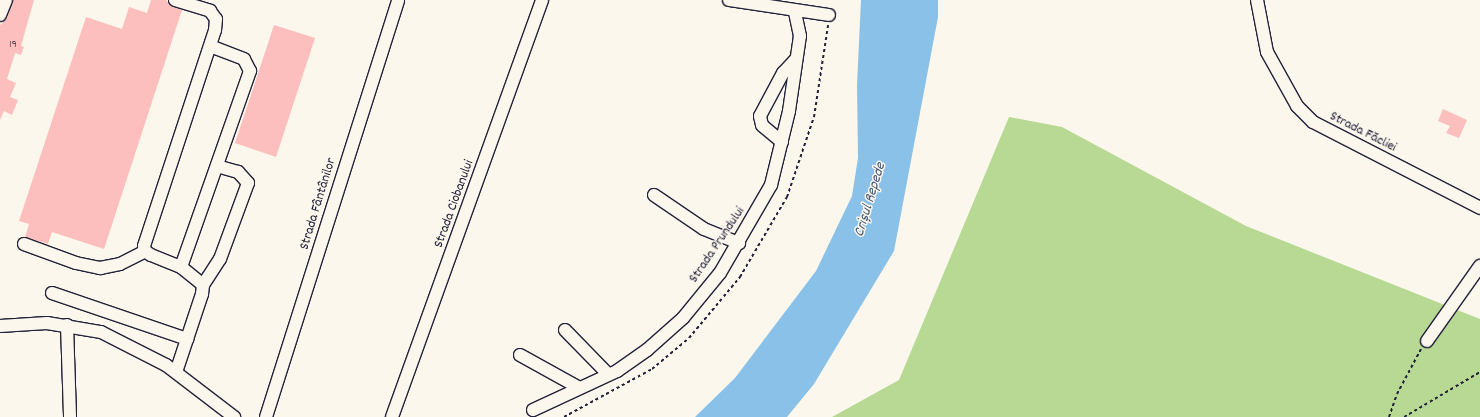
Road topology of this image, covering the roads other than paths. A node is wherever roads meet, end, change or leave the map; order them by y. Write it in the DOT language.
graph roads {
  1 [pos="6,0"];
  2 [pos="175,0"];
  3 [pos="398,0"];
  4 [pos="542,0"];
  5 [pos="729,0"];
  6 [pos="1257,0"];
  7 [pos="795,12"];
  8 [pos="0,15"];
  9 [pos="829,15"];
  10 [pos="210,46"];
  11 [pos="795,60"];
  12 [pos="782,142"];
  13 [pos="217,166"];
  14 [pos="654,195"];
  15 [pos="1480,208"];
  16 [pos="739,242"];
  17 [pos="24,244"];
  18 [pos="145,250"];
  19 [pos="1480,266"];
  20 [pos="181,267"];
  21 [pos="203,285"];
  22 [pos="52,293"];
  23 [pos="66,325"];
  24 [pos="0,326"];
  25 [pos="565,330"];
  26 [pos="187,339"];
  27 [pos="1427,341"];
  28 [pos="520,355"];
  29 [pos="176,372"];
  30 [pos="608,374"];
  31 [pos="578,387"];
  32 [pos="533,410"];
  33 [pos="70,417"];
  34 [pos="234,417"];
  35 [pos="266,417"];
  36 [pos="392,417"];
  1 -- 8 [label="street"];
  2 -- 10 [label="street"];
  3 -- 35 [label="street, Strada Fântânilor"];
  4 -- 36 [label="street, Strada Ciobanului"];
  5 -- 7 [label="street"];
  6 -- 15 [label="street, Strada Făcliei"];
  7 -- 9 [label="street"];
  7 -- 11 [label="street, Strada Prundului"];
  10 -- 13 [label="street"];
  10 -- 18 [label="street"];
  11 -- 12 [label="street, Strada Prundului"];
  11 -- 12 [label="street"];
  12 -- 16 [label="street, Strada Prundului"];
  13 -- 20 [label="street"];
  13 -- 21 [label="street"];
  14 -- 16 [label="street"];
  16 -- 30 [label="street, Strada Prundului"];
  17 -- 18 [label="street"];
  18 -- 20 [label="street"];
  19 -- 27 [label="street"];
  20 -- 21 [label="street"];
  21 -- 26 [label="street"];
  22 -- 26 [label="street"];
  23 -- 24 [label="street"];
  23 -- 29 [label="street"];
  23 -- 33 [label="street"];
  25 -- 30 [label="street"];
  26 -- 29 [label="street"];
  28 -- 31 [label="street"];
  29 -- 34 [label="street"];
  30 -- 31 [label="street, Strada Prundului"];
  31 -- 32 [label="street, Strada Prundului"];
}
